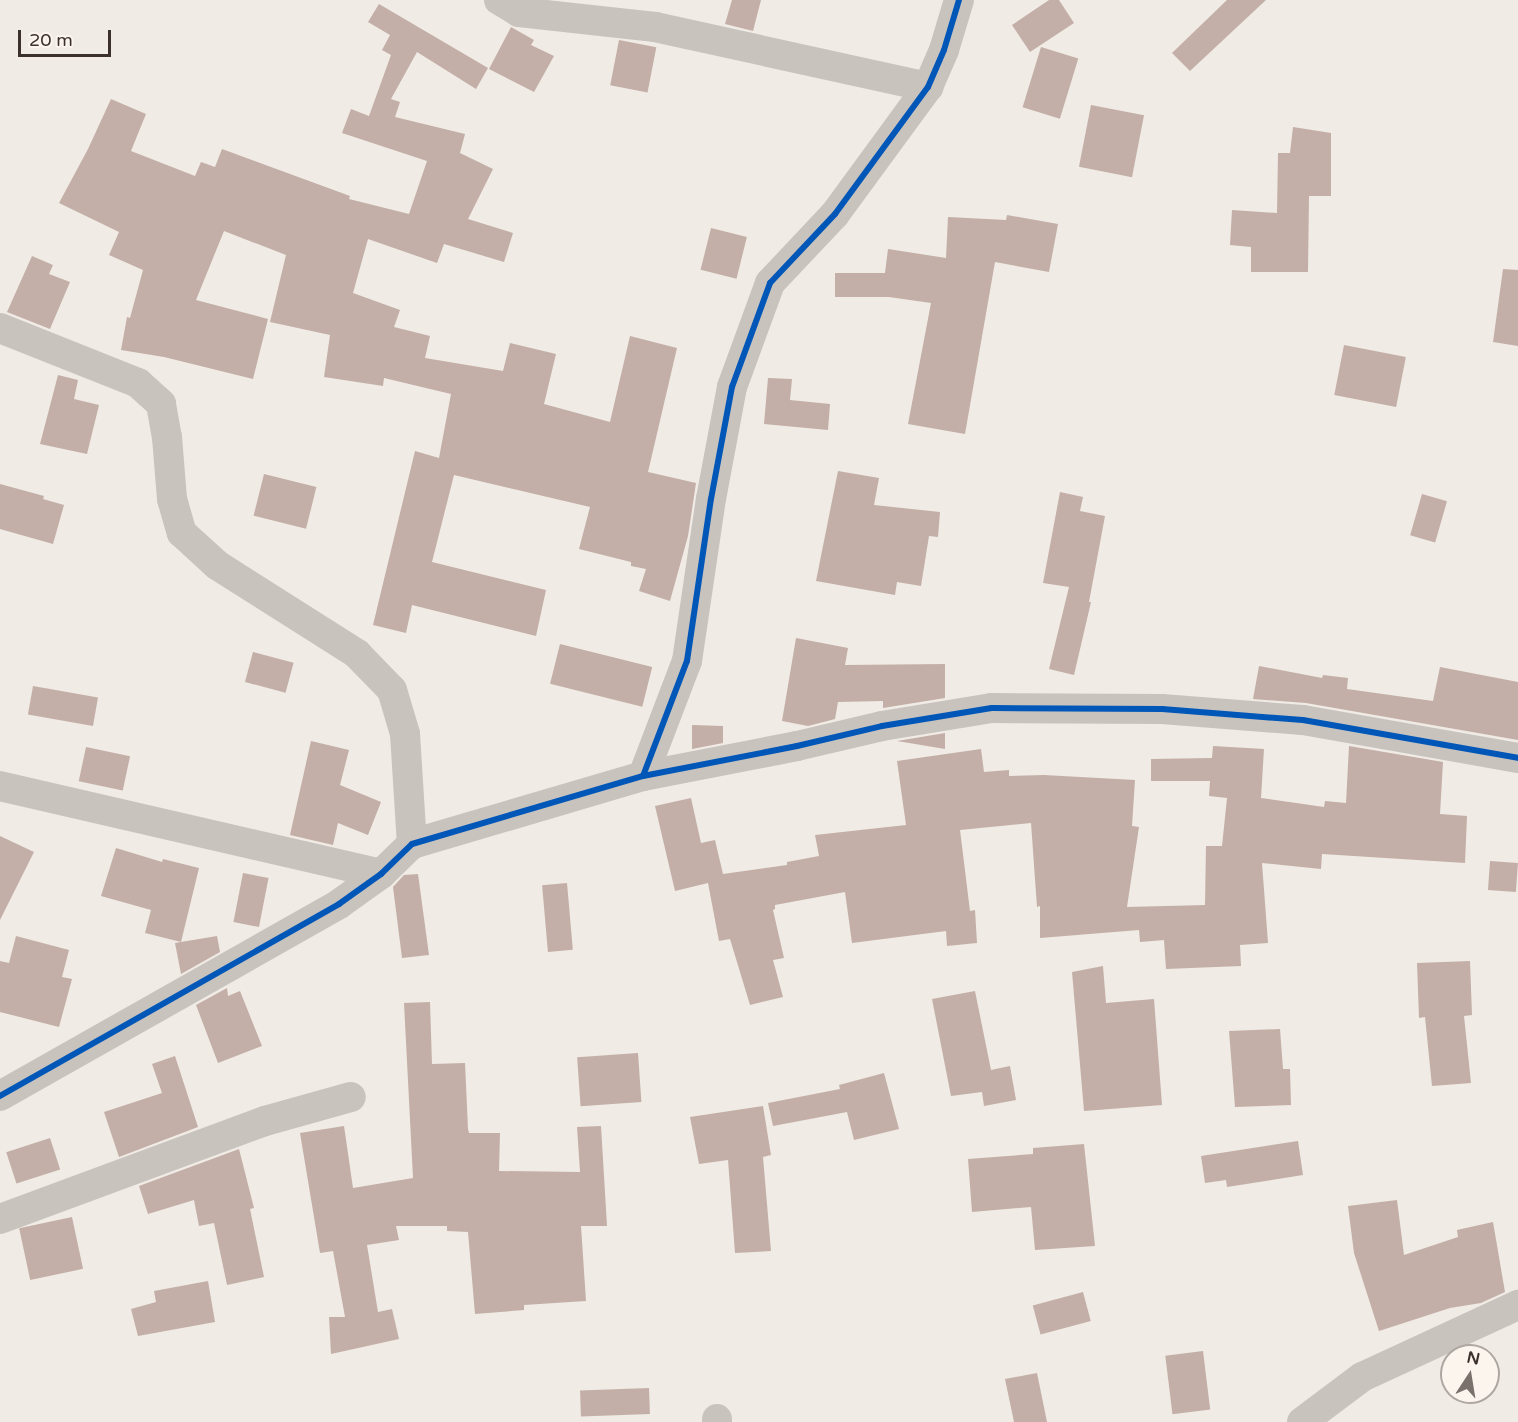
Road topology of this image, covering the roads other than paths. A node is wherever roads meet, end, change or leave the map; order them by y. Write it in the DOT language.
graph roads {
  1 [pos="499,0"];
  2 [pos="959,0"];
  3 [pos="928,87"];
  4 [pos="0,328"];
  5 [pos="1518,758"];
  6 [pos="643,776"];
  7 [pos="0,786"];
  8 [pos="412,844"];
  9 [pos="381,874"];
  10 [pos="0,1096"];
  11 [pos="351,1097"];
  12 [pos="0,1219"];
  13 [pos="1518,1305"];
  14 [pos="1302,1422"];
  1 -- 3 [label="street"];
  2 -- 3 [label="street"];
  3 -- 6 [label="street"];
  4 -- 8 [label="street"];
  5 -- 6 [label="street"];
  6 -- 8 [label="street"];
  7 -- 9 [label="street"];
  8 -- 9 [label="street"];
  9 -- 10 [label="street"];
  11 -- 12 [label="street"];
  13 -- 14 [label="street"];
}
